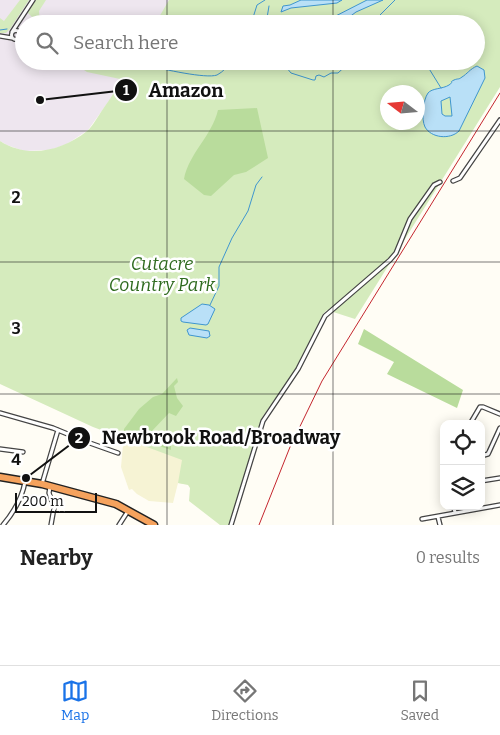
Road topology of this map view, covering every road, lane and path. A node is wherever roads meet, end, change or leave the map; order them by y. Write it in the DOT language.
graph roads {
  1 [pos="33,0"];
  2 [pos="23,15"];
  3 [pos="15,27"];
  4 [pos="15,31"];
  5 [pos="12,33"];
  6 [pos="1,36"];
  7 [pos="13,39"];
  8 [pos="500,120"];
  9 [pos="453,181"];
  10 [pos="440,182"];
  11 [pos="0,413"];
  12 [pos="500,414"];
  13 [pos="472,420"];
  14 [pos="500,428"];
  15 [pos="58,430"];
  16 [pos="0,449"];
  17 [pos="23,452"];
  18 [pos="118,453"];
  19 [pos="485,455"];
  20 [pos="0,477"];
  21 [pos="500,478"];
  22 [pos="25,480"];
  23 [pos="485,480"];
  24 [pos="42,484"];
  25 [pos="51,487"];
  26 [pos="500,505"];
  27 [pos="129,510"];
  28 [pos="455,512"];
  29 [pos="438,517"];
  30 [pos="422,519"];
  31 [pos="3,525"];
  32 [pos="51,525"];
  33 [pos="119,525"];
  34 [pos="154,525"];
  35 [pos="231,525"];
  36 [pos="440,525"];
  1 -- 2 [label="street"];
  3 -- 5 [label="street"];
  4 -- 5 [label="street"];
  5 -- 6 [label="street"];
  5 -- 7 [label="street"];
  6 -- 7 [label="street"];
  8 -- 9 [label="street"];
  10 -- 35 [label="street"];
  11 -- 15 [label="street"];
  12 -- 13 [label="street"];
  14 -- 19 [label="street"];
  15 -- 18 [label="street"];
  15 -- 24 [label="street"];
  16 -- 17 [label="street"];
  20 -- 22 [label="highway"];
  21 -- 23 [label="street"];
  22 -- 24 [label="highway"];
  22 -- 31 [label="street"];
  24 -- 25 [label="highway"];
  25 -- 27 [label="highway"];
  25 -- 32 [label="street"];
  26 -- 28 [label="street"];
  27 -- 33 [label="street"];
  27 -- 34 [label="highway"];
  28 -- 29 [label="street"];
  29 -- 30 [label="street"];
  29 -- 36 [label="street"];
}
